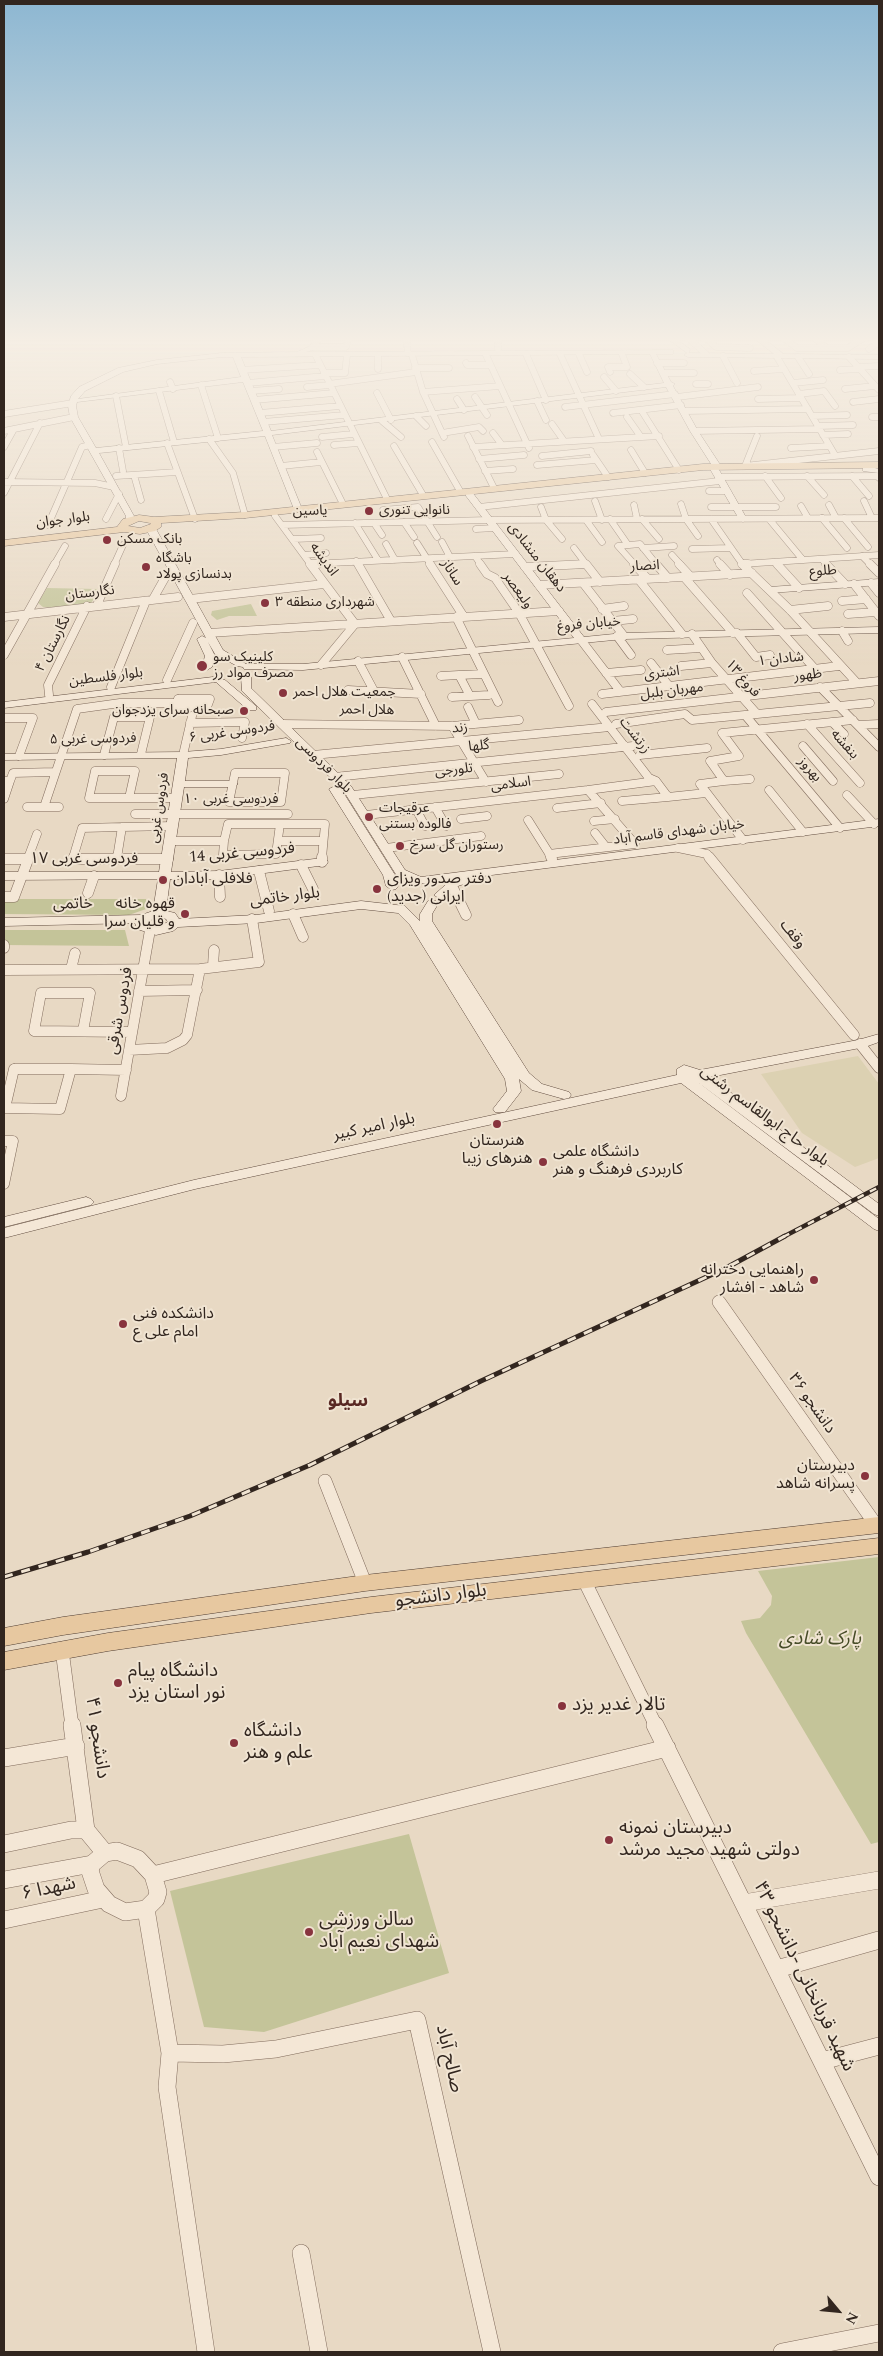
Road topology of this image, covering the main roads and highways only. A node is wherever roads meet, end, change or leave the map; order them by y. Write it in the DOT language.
graph roads {
  1 [pos="130,447"];
  2 [pos="273,447"];
  3 [pos="703,447"];
  4 [pos="122,448"];
  5 [pos="95,449"];
  6 [pos="106,460"];
  7 [pos="879,465"];
  8 [pos="879,470"];
  9 [pos="717,473"];
  10 [pos="113,477"];
  11 [pos="464,492"];
  12 [pos="298,509"];
  13 [pos="142,518"];
  14 [pos="743,519"];
  15 [pos="177,522"];
  16 [pos="118,525"];
  17 [pos="153,526"];
  18 [pos="137,531"];
  19 [pos="4,538"];
  20 [pos="4,543"];
  21 [pos="875,582"];
  22 [pos="770,590"];
  23 [pos="879,631"];
  24 [pos="581,640"];
  25 [pos="226,657"];
  26 [pos="207,665"];
  27 [pos="246,671"];
  28 [pos="187,679"];
  29 [pos="217,681"];
  30 [pos="246,689"];
  31 [pos="234,691"];
  32 [pos="4,700"];
  33 [pos="4,705"];
  34 [pos="286,741"];
  35 [pos="183,755"];
  36 [pos="4,756"];
  37 [pos="179,784"];
  38 [pos="232,784"];
  39 [pos="877,823"];
  40 [pos="322,862"];
  41 [pos="482,873"];
  42 [pos="4,876"];
  43 [pos="165,876"];
  44 [pos="420,880"];
  45 [pos="389,891"];
  46 [pos="436,900"];
  47 [pos="400,909"];
  48 [pos="160,913"];
  49 [pos="174,920"];
  50 [pos="4,922"];
  51 [pos="144,925"];
  52 [pos="4,926"];
  53 [pos="879,1029"];
  54 [pos="879,1038"];
  55 [pos="857,1040"];
  56 [pos="751,1060"];
  57 [pos="689,1074"];
  58 [pos="647,1086"];
  59 [pos="564,1095"];
  60 [pos="722,1099"];
  61 [pos="500,1109"];
  62 [pos="337,1149"];
  63 [pos="879,1210"];
  64 [pos="4,1222"];
  65 [pos="879,1226"];
  66 [pos="4,1234"];
  67 [pos="878,1532"];
  68 [pos="408,1578"];
  69 [pos="365,1583"];
  70 [pos="414,1600"];
  71 [pos="371,1605"];
  72 [pos="4,1637"];
  73 [pos="4,1661"];
  1 -- 4 [label="main road"];
  2 -- 12 [label="main road"];
  3 -- 9 [label="main road"];
  4 -- 5 [label="main road"];
  4 -- 6 [label="main road"];
  5 -- 6 [label="main road"];
  5 -- 10 [label="main road"];
  6 -- 10 [label="main road"];
  7 -- 9 [label="main road"];
  8 -- 9 [label="main road"];
  9 -- 11 [label="main road"];
  9 -- 11 [label="main road"];
  9 -- 14 [label="main road"];
  10 -- 13 [label="main road"];
  10 -- 16 [label="main road"];
  11 -- 12 [label="main road"];
  11 -- 15 [label="main road"];
  11 -- 24 [label="main road, دهقان منشادی"];
  12 -- 15 [label="main road"];
  13 -- 16 [label="main road"];
  13 -- 17 [label="main road"];
  15 -- 17 [label="main road"];
  16 -- 18 [label="main road"];
  16 -- 19 [label="main road, بلوار جوان"];
  16 -- 20 [label="main road, بلوار جوان"];
  17 -- 18 [label="main road"];
  17 -- 25 [label="main road"];
  18 -- 26 [label="main road"];
  21 -- 22 [label="main road, طلوع"];
  23 -- 24 [label="main road, خیابان فروغ"];
  24 -- 27 [label="main road, خیابان فروغ"];
  25 -- 26 [label="main road"];
  25 -- 27 [label="main road"];
  26 -- 27 [label="main road"];
  26 -- 28 [label="main road, بلوار فلسطین"];
  26 -- 29 [label="main road, بلوار فردوسی"];
  27 -- 29 [label="main road, بلوار فلسطین"];
  27 -- 30 [label="main road"];
  28 -- 29 [label="main road, بلوار فلسطین"];
  28 -- 32 [label="main road, بلوار فلسطین"];
  28 -- 33 [label="main road, بلوار فلسطین"];
  29 -- 31 [label="main road, بلوار فردوسی"];
  30 -- 31 [label="main road"];
  30 -- 44 [label="main road, بلوار فردوسی"];
  31 -- 34 [label="main road, بلوار فردوسی"];
  34 -- 35 [label="main road, فردوسی غربی ۶"];
  34 -- 45 [label="main road, بلوار فردوسی"];
  35 -- 36 [label="main road, فردوسی غربی ۵"];
  35 -- 37 [label="main road, فردوس غربی"];
  37 -- 38 [label="main road"];
  37 -- 43 [label="main road, فردوس غربی"];
  39 -- 41 [label="main road, خیابان شهدای قاسم آباد"];
  40 -- 43 [label="main road, فردوسی غربی 14"];
  41 -- 44 [label="main road, بلوار خاتمی"];
  41 -- 46 [label="main road"];
  42 -- 43 [label="main road, فردوسی غربی ۱۷"];
  43 -- 48 [label="main road, فردوس غربی"];
  44 -- 45 [label="main road, بلوار خاتمی"];
  44 -- 46 [label="main road, بلوار فردوسی"];
  45 -- 47 [label="main road"];
  45 -- 49 [label="main road, بلوار خاتمی"];
  46 -- 47 [label="main road, بلوار خاتمی"];
  46 -- 59 [label="main road"];
  47 -- 49 [label="main road, بلوار خاتمی"];
  47 -- 61 [label="main road"];
  48 -- 49 [label="main road"];
  48 -- 51 [label="main road"];
  49 -- 51 [label="main road"];
  50 -- 51 [label="main road, خاتمی"];
  51 -- 52 [label="main road, خاتمی"];
  53 -- 55 [label="main road"];
  54 -- 55 [label="main road"];
  55 -- 56 [label="main road, بلوار امیر کبیر"];
  56 -- 57 [label="main road, بلوار امیر کبیر"];
  56 -- 60 [label="main road"];
  57 -- 58 [label="main road, بلوار امیر کبیر"];
  57 -- 59 [label="main road, بلوار امیر کبیر"];
  57 -- 60 [label="main road, بلوار حاج ابوالقاسم رشتی"];
  58 -- 60 [label="main road"];
  58 -- 62 [label="main road, بلوار امیر کبیر"];
  59 -- 61 [label="main road, بلوار امیر کبیر"];
  60 -- 63 [label="main road, بلوار حاج ابوالقاسم رشتی"];
  60 -- 65 [label="main road, بلوار حاج ابوالقاسم رشتی"];
  61 -- 62 [label="main road, بلوار امیر کبیر"];
  62 -- 64 [label="main road, بلوار امیر کبیر"];
  62 -- 66 [label="main road, بلوار امیر کبیر"];
  67 -- 68 [label="main road, بلوار دانشجو"];
  67 -- 70 [label="main road, بلوار دانشجو"];
  68 -- 69 [label="main road, بلوار دانشجو"];
  68 -- 70 [label="main road"];
  69 -- 71 [label="main road"];
  69 -- 72 [label="main road, بلوار دانشجو"];
  70 -- 71 [label="main road, بلوار دانشجو"];
  71 -- 73 [label="main road, بلوار دانشجو"];
}
